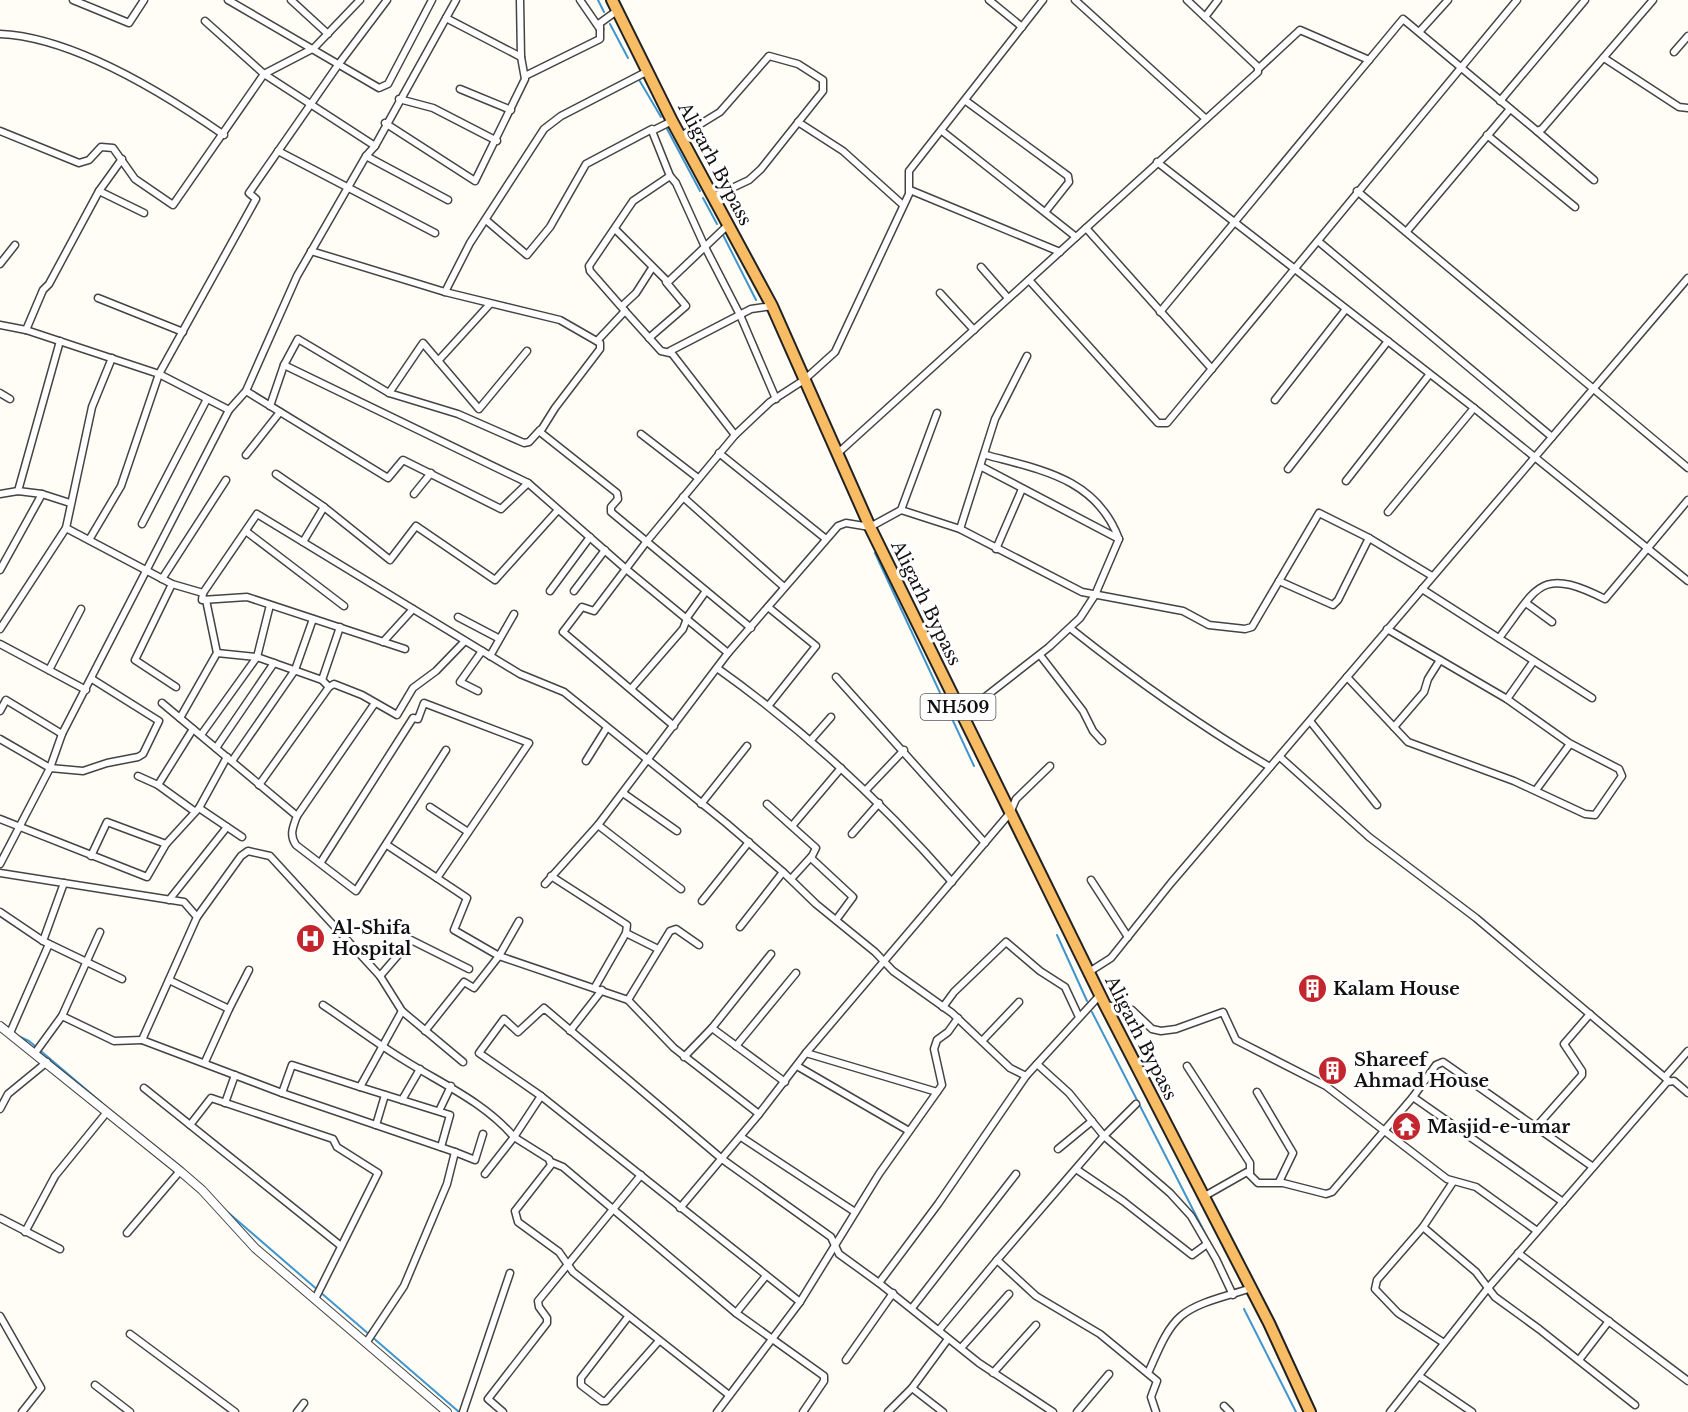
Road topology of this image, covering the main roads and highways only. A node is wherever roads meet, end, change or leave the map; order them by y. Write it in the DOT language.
graph roads {
  1 [pos="612,0"];
  2 [pos="1310,1412"];
  1 -- 2 [label="highway, Aligarh Bypass / NH509"];
}
